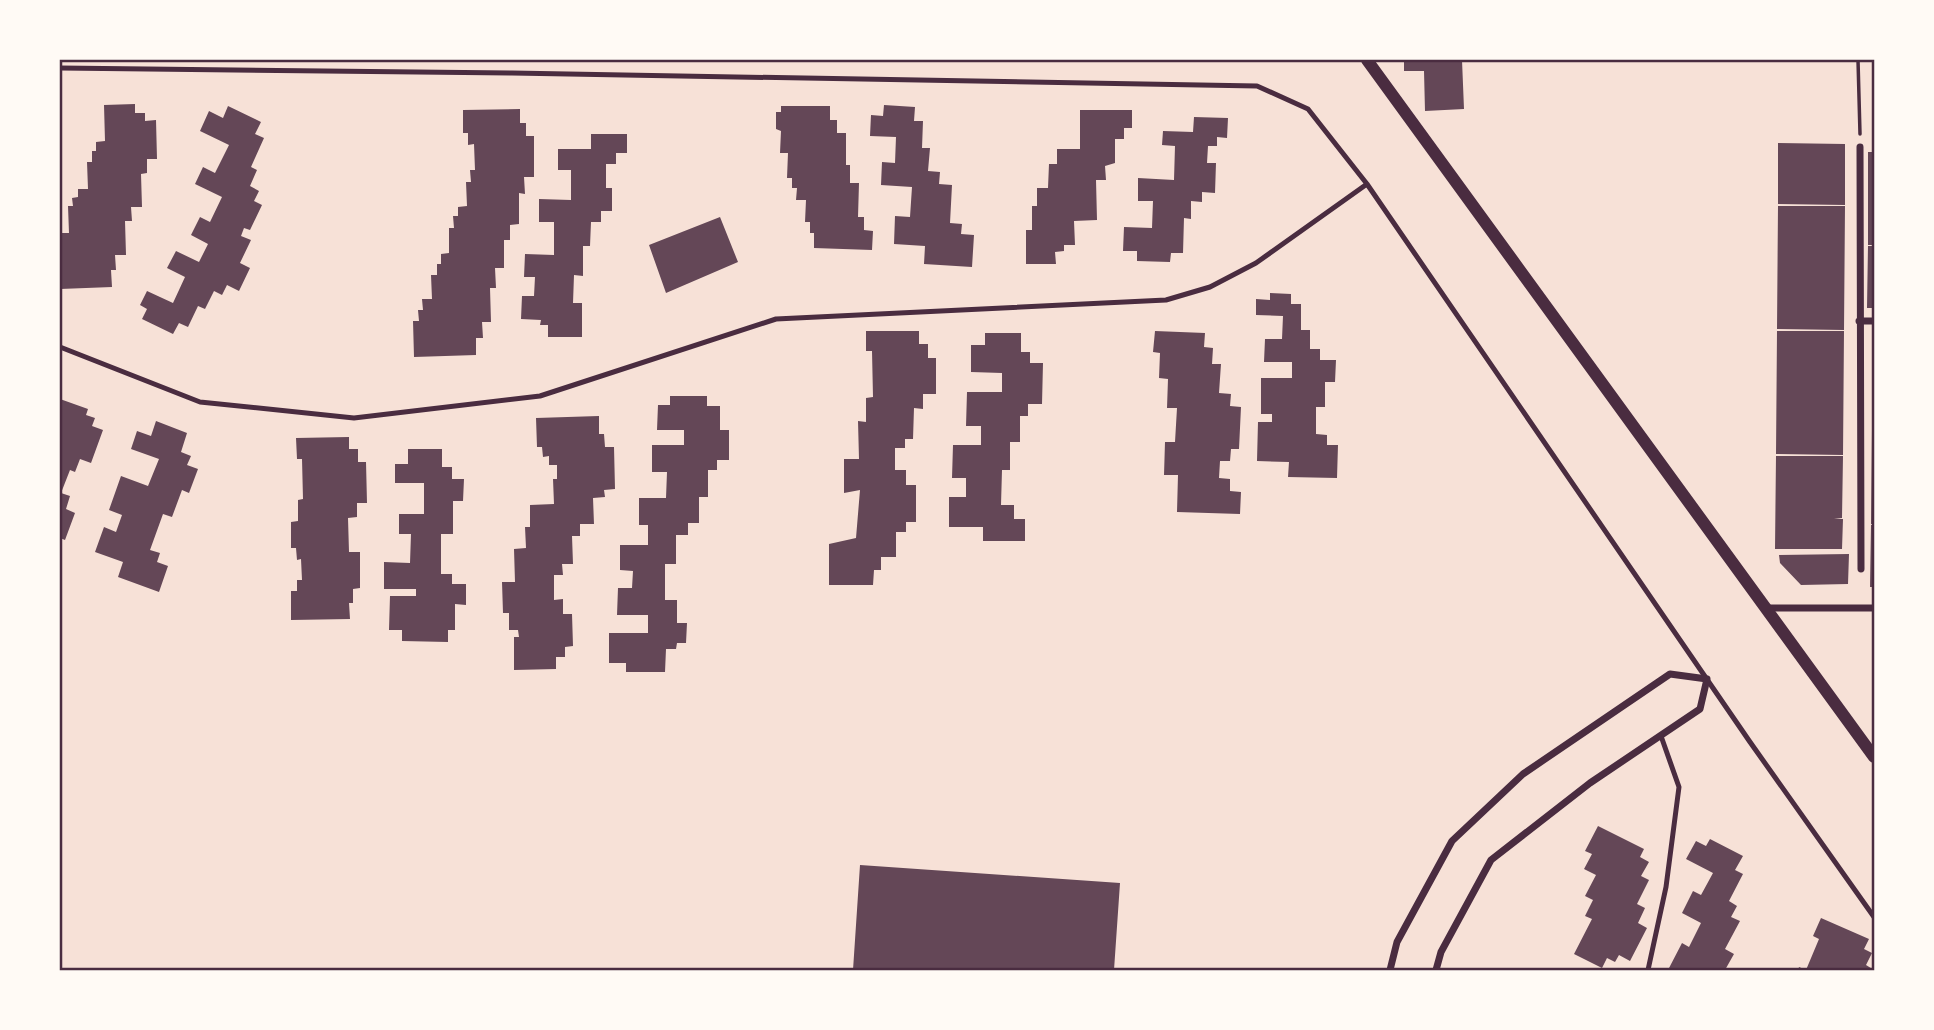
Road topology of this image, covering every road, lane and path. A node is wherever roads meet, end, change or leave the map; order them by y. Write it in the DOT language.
graph roads {
  1 [pos="1367,60"];
  2 [pos="1858,60"];
  3 [pos="60,68"];
  4 [pos="1860,147"];
  5 [pos="1367,184"];
  6 [pos="1859,321"];
  7 [pos="1874,321"];
  8 [pos="60,347"];
  9 [pos="1861,569"];
  10 [pos="1766,608"];
  11 [pos="1874,608"];
  12 [pos="1707,679"];
  13 [pos="1661,736"];
  14 [pos="1874,757"];
  15 [pos="1874,917"];
  16 [pos="1390,971"];
  17 [pos="1436,971"];
  18 [pos="1648,971"];
  1 -- 10 [label="street"];
  2 -- 4 [label="path"];
  3 -- 5 [label="lane"];
  4 -- 6 [label="street"];
  5 -- 8 [label="lane"];
  5 -- 12 [label="lane"];
  6 -- 7 [label="street"];
  6 -- 9 [label="street"];
  10 -- 11 [label="street"];
  10 -- 14 [label="street"];
  12 -- 13 [label="street"];
  12 -- 15 [label="lane"];
  12 -- 16 [label="street"];
  13 -- 17 [label="street"];
  13 -- 18 [label="lane"];
}
